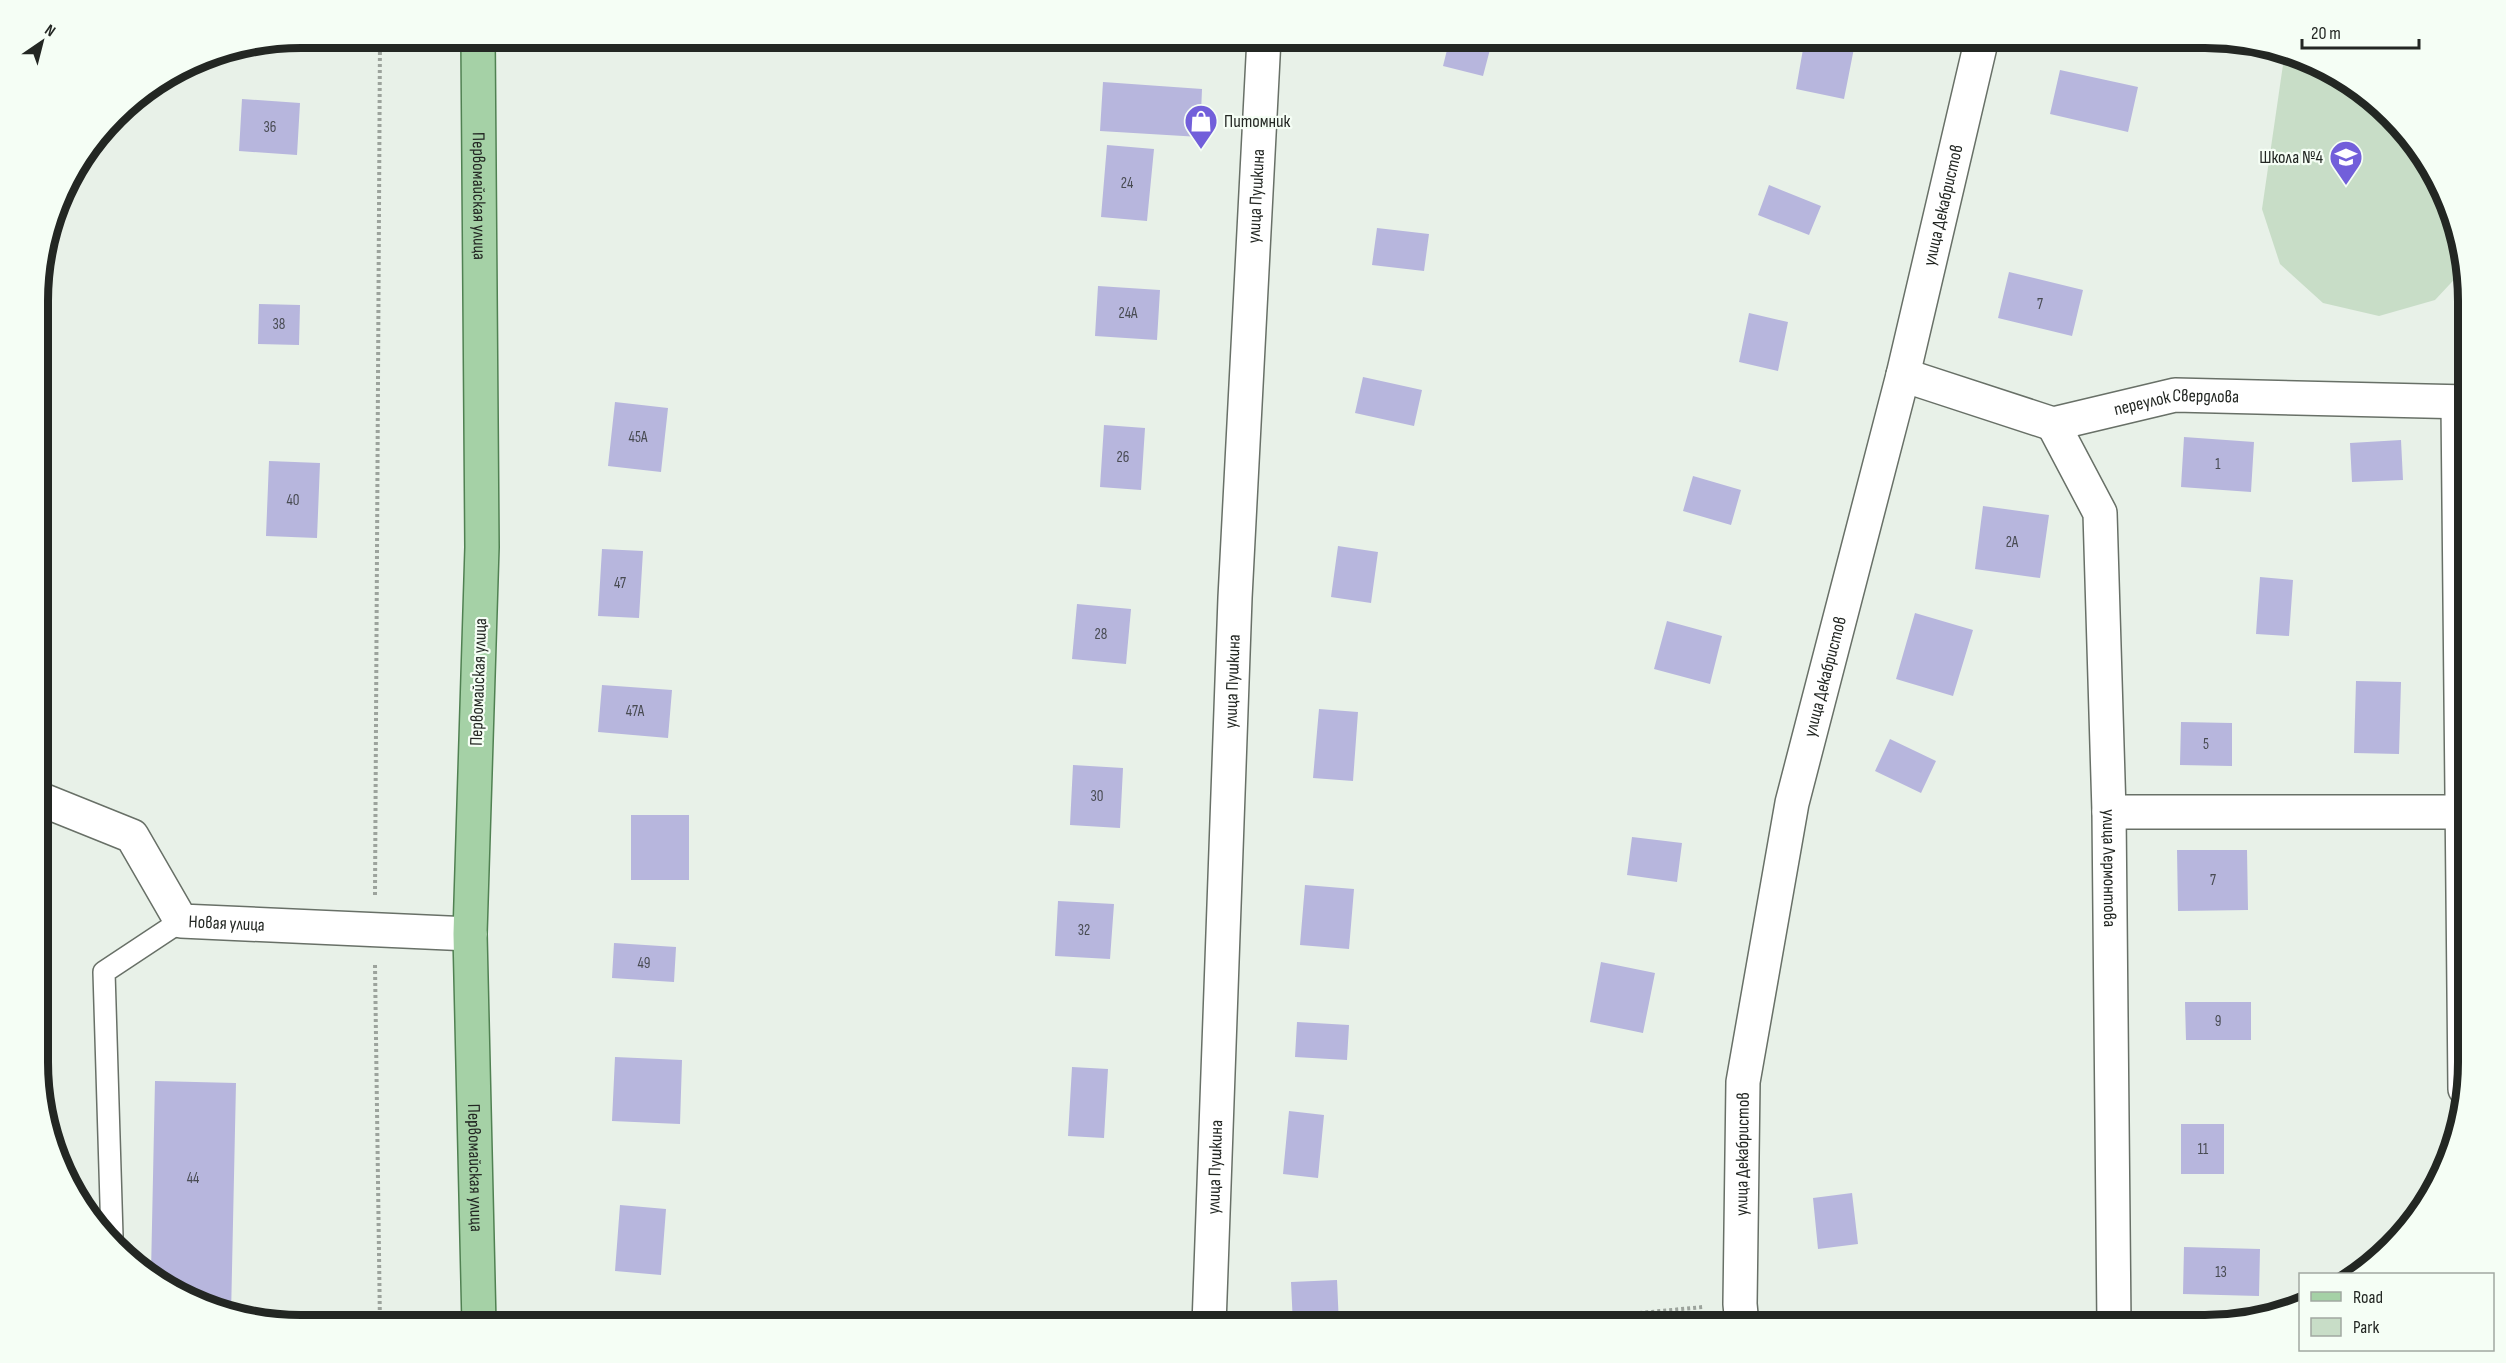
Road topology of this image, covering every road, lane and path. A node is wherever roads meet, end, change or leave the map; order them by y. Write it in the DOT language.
graph roads {
  1 [pos="380,48"];
  2 [pos="478,48"];
  3 [pos="1263,48"];
  4 [pos="1980,48"];
  5 [pos="1903,375"];
  6 [pos="2458,402"];
  7 [pos="2053,424"];
  8 [pos="48,803"];
  9 [pos="2109,812"];
  10 [pos="2458,812"];
  11 [pos="181,921"];
  12 [pos="375,928"];
  13 [pos="470,934"];
  14 [pos="112,1230"];
  15 [pos="1741,1314"];
  16 [pos="380,1315"];
  17 [pos="479,1315"];
  18 [pos="1209,1315"];
  19 [pos="1712,1315"];
  20 [pos="2114,1315"];
  1 -- 12 [label="path"];
  2 -- 13 [label="main road, Первомайская улица"];
  3 -- 18 [label="street, улица Пушкина"];
  4 -- 5 [label="street, улица Декабристов"];
  5 -- 7 [label="street"];
  5 -- 15 [label="street, улица Декабристов"];
  6 -- 7 [label="street, переулок Свердлова"];
  7 -- 9 [label="street, улица Лермонтова"];
  8 -- 11 [label="street, Новая улица"];
  9 -- 10 [label="street"];
  9 -- 20 [label="street, улица Лермонтова"];
  11 -- 12 [label="street, Новая улица"];
  11 -- 14 [label="lane"];
  12 -- 13 [label="street, Новая улица"];
  12 -- 16 [label="path"];
  13 -- 17 [label="main road, Первомайская улица"];
  15 -- 19 [label="path"];
}
